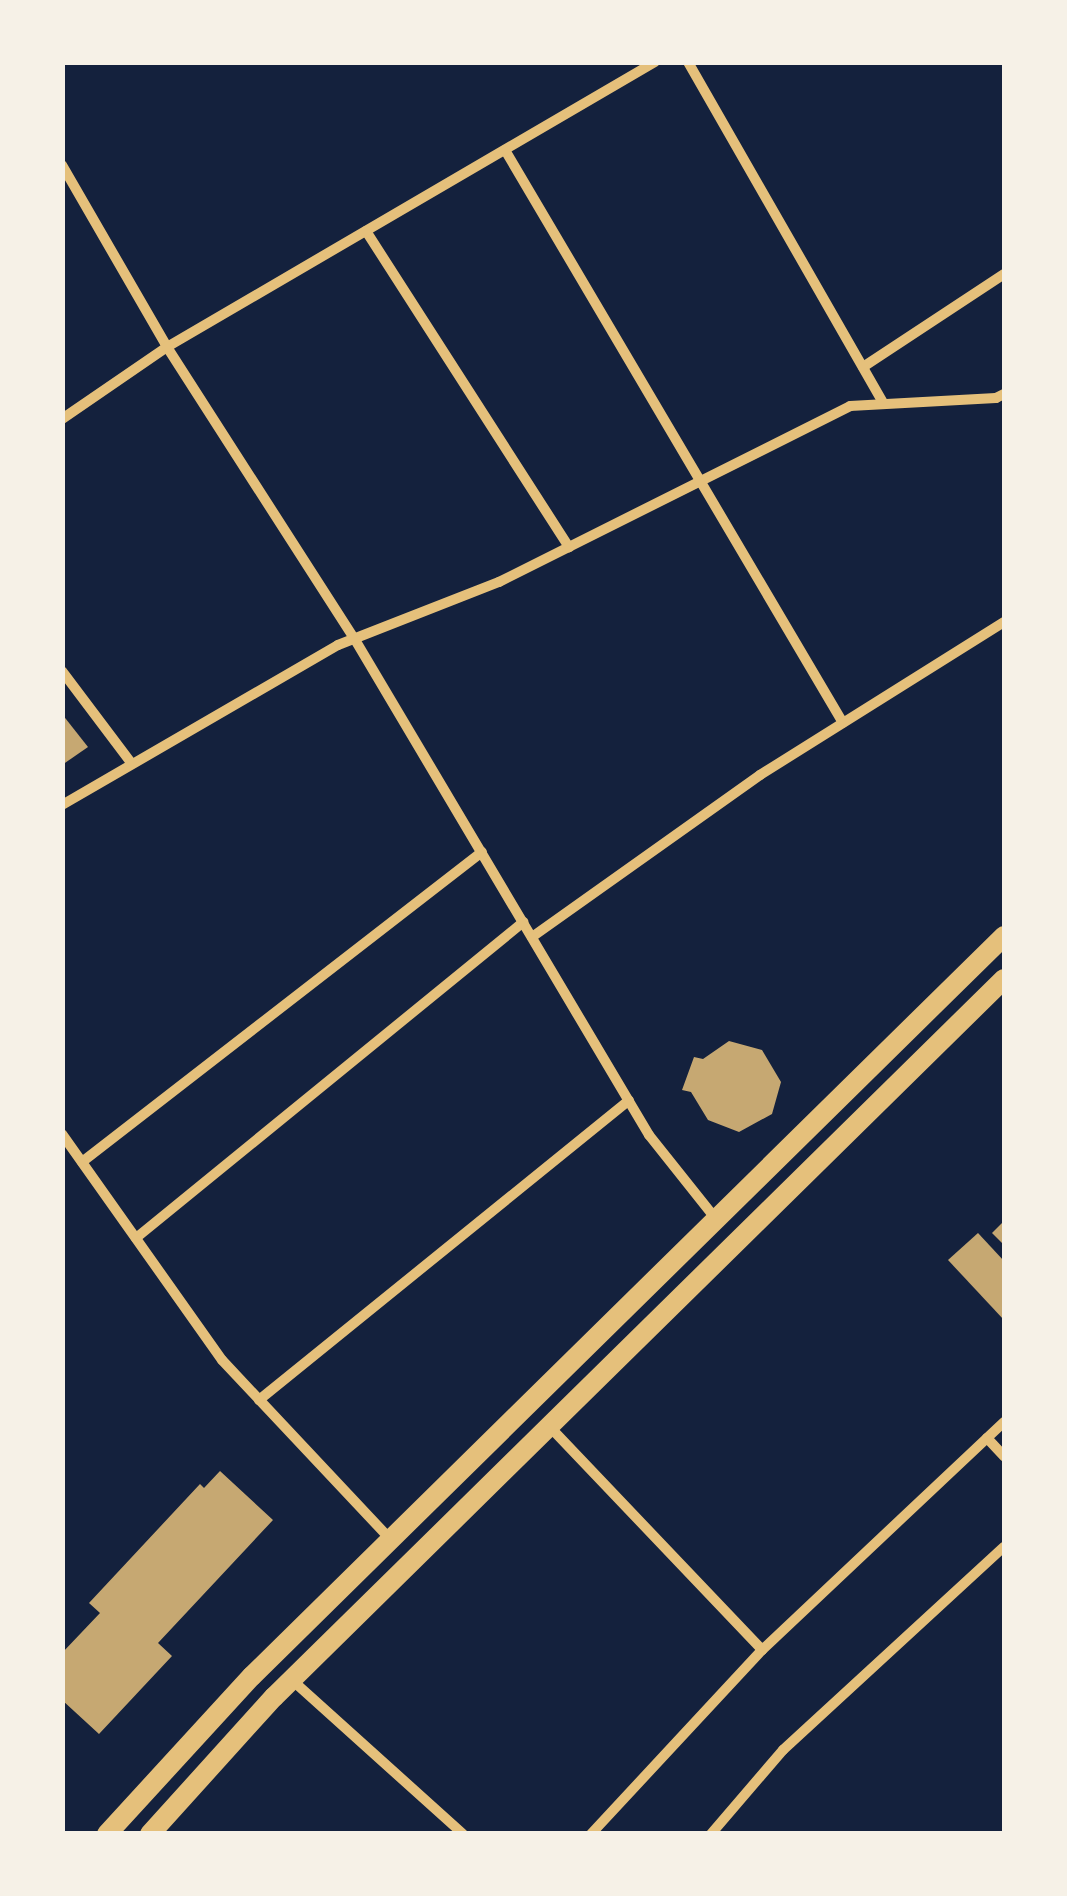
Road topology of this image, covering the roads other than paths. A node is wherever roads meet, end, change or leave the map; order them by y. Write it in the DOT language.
graph roads {
  1 [pos="655,62"];
  2 [pos="688,62"];
  3 [pos="505,150"];
  4 [pos="63,166"];
  5 [pos="366,232"];
  6 [pos="1004,274"];
  7 [pos="167,348"];
  8 [pos="862,367"];
  9 [pos="1004,394"];
  10 [pos="884,404"];
  11 [pos="62,419"];
  12 [pos="697,482"];
  13 [pos="568,547"];
  14 [pos="1004,622"];
  15 [pos="354,638"];
  16 [pos="62,670"];
  17 [pos="843,723"];
  18 [pos="132,764"];
  19 [pos="62,805"];
  20 [pos="482,852"];
  21 [pos="523,922"];
  22 [pos="1004,936"];
  23 [pos="532,938"];
  24 [pos="1004,979"];
  25 [pos="629,1100"];
  26 [pos="62,1134"];
  27 [pos="82,1162"];
  28 [pos="715,1218"];
  29 [pos="136,1238"];
  30 [pos="260,1400"];
  31 [pos="1004,1422"];
  32 [pos="548,1426"];
  33 [pos="987,1438"];
  34 [pos="1004,1456"];
  35 [pos="390,1539"];
  36 [pos="1004,1546"];
  37 [pos="762,1650"];
  38 [pos="292,1680"];
  39 [pos="107,1834"];
  40 [pos="150,1834"];
  41 [pos="463,1834"];
  42 [pos="591,1834"];
  43 [pos="711,1834"];
  1 -- 3 [label="street"];
  2 -- 8 [label="street"];
  3 -- 5 [label="street"];
  3 -- 12 [label="street"];
  4 -- 7 [label="street"];
  5 -- 7 [label="street"];
  5 -- 13 [label="street"];
  6 -- 8 [label="street"];
  7 -- 11 [label="street"];
  7 -- 15 [label="street"];
  8 -- 10 [label="street"];
  9 -- 10 [label="street"];
  10 -- 12 [label="street"];
  12 -- 13 [label="street"];
  12 -- 17 [label="street"];
  13 -- 15 [label="street"];
  14 -- 17 [label="street"];
  15 -- 18 [label="street"];
  15 -- 20 [label="street"];
  16 -- 18 [label="street"];
  17 -- 23 [label="street"];
  18 -- 19 [label="street"];
  20 -- 21 [label="street"];
  20 -- 27 [label="street"];
  21 -- 23 [label="street"];
  21 -- 29 [label="street"];
  22 -- 28 [label="main road"];
  23 -- 25 [label="street"];
  24 -- 32 [label="main road"];
  25 -- 28 [label="street"];
  25 -- 30 [label="street"];
  26 -- 27 [label="street"];
  27 -- 29 [label="street"];
  28 -- 35 [label="main road"];
  29 -- 30 [label="street"];
  30 -- 35 [label="street"];
  31 -- 33 [label="street"];
  32 -- 37 [label="street"];
  32 -- 38 [label="main road"];
  33 -- 34 [label="street"];
  33 -- 37 [label="street"];
  35 -- 39 [label="main road"];
  36 -- 43 [label="street"];
  37 -- 42 [label="street"];
  38 -- 40 [label="main road"];
  38 -- 41 [label="street"];
}
